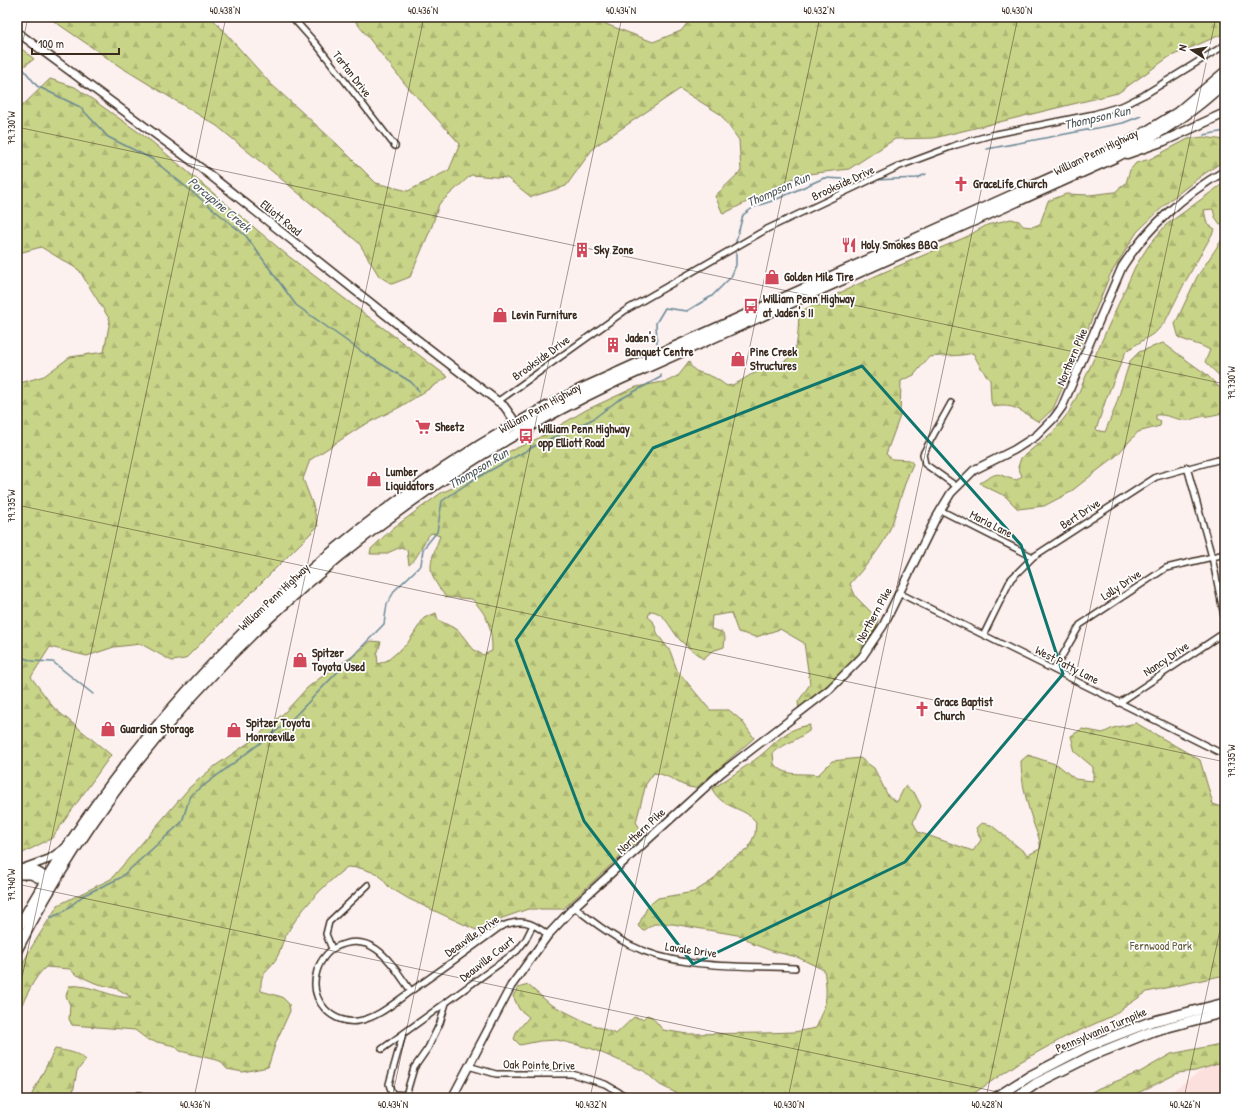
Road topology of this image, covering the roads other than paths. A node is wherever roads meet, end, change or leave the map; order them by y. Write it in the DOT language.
graph roads {
  1 [pos="292,17"];
  2 [pos="17,32"];
  3 [pos="1225,45"];
  4 [pos="1225,68"];
  5 [pos="1225,72"];
  6 [pos="1214,82"];
  7 [pos="1225,82"];
  8 [pos="1225,113"];
  9 [pos="395,146"];
  10 [pos="1100,164"];
  11 [pos="1225,171"];
  12 [pos="497,402"];
  13 [pos="951,403"];
  14 [pos="516,423"];
  15 [pos="521,432"];
  16 [pos="1225,458"];
  17 [pos="1187,467"];
  18 [pos="956,486"];
  19 [pos="940,510"];
  20 [pos="1225,554"];
  21 [pos="1033,557"];
  22 [pos="1212,557"];
  23 [pos="899,594"];
  24 [pos="1225,621"];
  25 [pos="1225,632"];
  26 [pos="984,634"];
  27 [pos="1054,670"];
  28 [pos="1119,703"];
  29 [pos="1225,755"];
  30 [pos="66,847"];
  31 [pos="20,869"];
  32 [pos="17,875"];
  33 [pos="46,880"];
  34 [pos="54,885"];
  35 [pos="368,885"];
  36 [pos="574,907"];
  37 [pos="533,925"];
  38 [pos="17,930"];
  39 [pos="548,935"];
  40 [pos="332,949"];
  41 [pos="17,950"];
  42 [pos="795,968"];
  43 [pos="411,991"];
  44 [pos="446,1003"];
  45 [pos="1225,1003"];
  46 [pos="1225,1012"];
  47 [pos="403,1034"];
  48 [pos="382,1049"];
  49 [pos="468,1066"];
  50 [pos="137,1096"];
  51 [pos="152,1098"];
  52 [pos="452,1098"];
  53 [pos="629,1098"];
  54 [pos="995,1098"];
  55 [pos="1014,1098"];
  1 -- 9 [label="street, Tartan Drive"];
  2 -- 12 [label="main road, Elliott Road"];
  3 -- 12 [label="street, Brookside Drive"];
  4 -- 6 [label="main road"];
  5 -- 6 [label="highway, William Penn Highway"];
  6 -- 14 [label="highway, William Penn Highway"];
  7 -- 10 [label="highway, William Penn Highway"];
  8 -- 10 [label="main road"];
  10 -- 15 [label="highway, William Penn Highway"];
  11 -- 18 [label="main road, Northern Pike"];
  12 -- 14 [label="main road, Elliott Road"];
  13 -- 18 [label="street"];
  14 -- 15 [label="main road, Elliott Road"];
  14 -- 30 [label="highway, William Penn Highway"];
  15 -- 34 [label="highway, William Penn Highway"];
  16 -- 17 [label="street, Bert Drive"];
  17 -- 21 [label="street, Bert Drive"];
  17 -- 22 [label="street"];
  18 -- 19 [label="main road, Northern Pike"];
  19 -- 21 [label="street, Maria Lane"];
  19 -- 23 [label="main road, Northern Pike"];
  20 -- 22 [label="street, Lolly Drive"];
  21 -- 26 [label="street, Bert Drive"];
  22 -- 24 [label="street"];
  22 -- 27 [label="street, Lolly Drive"];
  23 -- 26 [label="street, West Patty Lane"];
  23 -- 36 [label="main road, Northern Pike"];
  25 -- 28 [label="street, Nancy Drive"];
  26 -- 27 [label="street, West Patty Lane"];
  27 -- 28 [label="street, West Patty Lane"];
  28 -- 29 [label="street, West Patty Lane"];
  30 -- 31 [label="main road"];
  30 -- 33 [label="highway, William Penn Highway"];
  31 -- 33 [label="main road"];
  32 -- 33 [label="main road"];
  33 -- 34 [label="main road"];
  33 -- 38 [label="highway, William Penn Highway"];
  34 -- 41 [label="highway, William Penn Highway"];
  35 -- 40 [label="street"];
  36 -- 39 [label="main road, Northern Pike"];
  36 -- 42 [label="street, Lavale Drive"];
  37 -- 39 [label="street, Deauville Drive"];
  37 -- 43 [label="street, Deauville Drive"];
  37 -- 44 [label="street, Deauville Court"];
  39 -- 49 [label="main road, Northern Pike"];
  40 -- 43 [label="street"];
  40 -- 43 [label="street, Deauville Drive"];
  44 -- 47 [label="street, Deauville Court"];
  44 -- 47 [label="street"];
  45 -- 54 [label="highway, Pennsylvania Turnpike"];
  46 -- 55 [label="highway, Pennsylvania Turnpike"];
  47 -- 48 [label="street, Deauville Court"];
  49 -- 52 [label="main road, Northern Pike"];
  49 -- 53 [label="street, Oak Pointe Drive"];
  50 -- 51 [label="street"];
}
